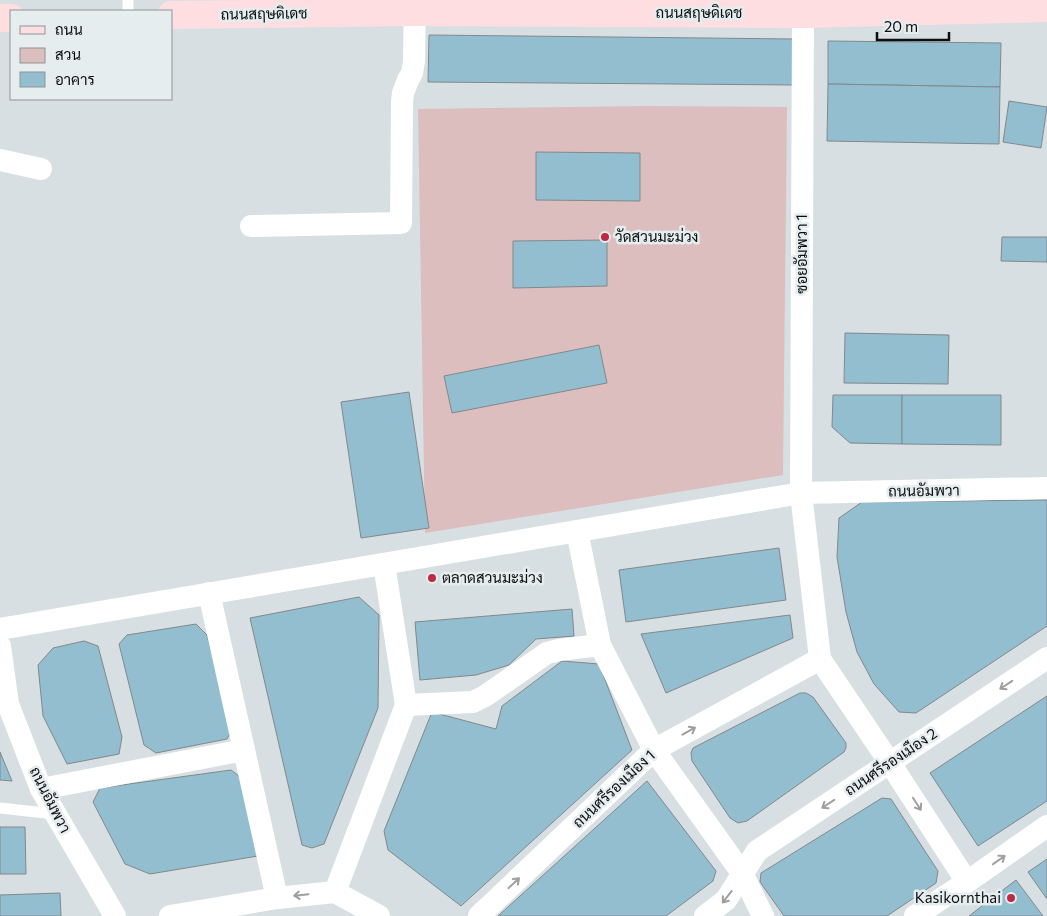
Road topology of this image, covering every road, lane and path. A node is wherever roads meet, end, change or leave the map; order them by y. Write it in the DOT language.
graph roads {
  1 [pos="415,6"];
  2 [pos="1047,8"];
  3 [pos="803,14"];
  4 [pos="172,15"];
  5 [pos="0,160"];
  6 [pos="41,169"];
  7 [pos="251,226"];
  8 [pos="1047,488"];
  9 [pos="801,493"];
  10 [pos="577,531"];
  11 [pos="384,564"];
  12 [pos="209,593"];
  13 [pos="0,628"];
  14 [pos="600,645"];
  15 [pos="0,646"];
  16 [pos="1047,658"];
  17 [pos="820,659"];
  18 [pos="406,705"];
  19 [pos="244,750"];
  20 [pos="654,750"];
  21 [pos="890,762"];
  22 [pos="41,788"];
  23 [pos="0,808"];
  24 [pos="56,814"];
  25 [pos="1047,826"];
  26 [pos="742,873"];
  27 [pos="967,882"];
  28 [pos="335,892"];
  29 [pos="277,898"];
  30 [pos="115,916"];
  31 [pos="170,916"];
  32 [pos="378,916"];
  33 [pos="479,916"];
  34 [pos="705,916"];
  35 [pos="764,916"];
  36 [pos="915,916"];
  1 -- 3 [label="street, ถนนสฤษดิเดช"];
  1 -- 4 [label="street, ถนนสฤษดิเดช"];
  1 -- 7 [label="street"];
  2 -- 3 [label="street, ถนนสฤษดิเดช"];
  3 -- 9 [label="street, ซอยอัมพวา 1"];
  5 -- 6 [label="street"];
  8 -- 9 [label="street, ถนนอัมพวา"];
  9 -- 10 [label="street, ถนนอัมพวา"];
  9 -- 17 [label="street, ซอยอัมพวา 1"];
  10 -- 11 [label="street, ถนนอัมพวา"];
  10 -- 14 [label="street"];
  11 -- 12 [label="street, ถนนอัมพวา"];
  11 -- 18 [label="street"];
  12 -- 13 [label="street"];
  12 -- 19 [label="street"];
  14 -- 18 [label="street"];
  14 -- 20 [label="street"];
  15 -- 22 [label="street, ถนนอัมพวา"];
  16 -- 21 [label="street, ถนนศรีรองเมือง 2, one-way"];
  20 -- 17 [label="street, ถนนศรีรองเมือง 1, one-way"];
  17 -- 21 [label="street"];
  18 -- 28 [label="street"];
  19 -- 22 [label="street"];
  19 -- 29 [label="street"];
  20 -- 26 [label="street"];
  33 -- 20 [label="street, ถนนศรีรองเมือง 1, one-way"];
  21 -- 26 [label="street, ถนนศรีรองเมือง 2, one-way"];
  21 -- 27 [label="street, one-way"];
  22 -- 24 [label="street, ถนนอัมพวา"];
  23 -- 24 [label="lane"];
  24 -- 30 [label="street, ถนนอัมพวา"];
  27 -- 25 [label="street, one-way"];
  26 -- 34 [label="street, ถนนศรีรองเมือง 2, one-way"];
  26 -- 35 [label="street"];
  27 -- 36 [label="street"];
  28 -- 29 [label="street, one-way"];
  28 -- 32 [label="street"];
  29 -- 31 [label="street"];
}
